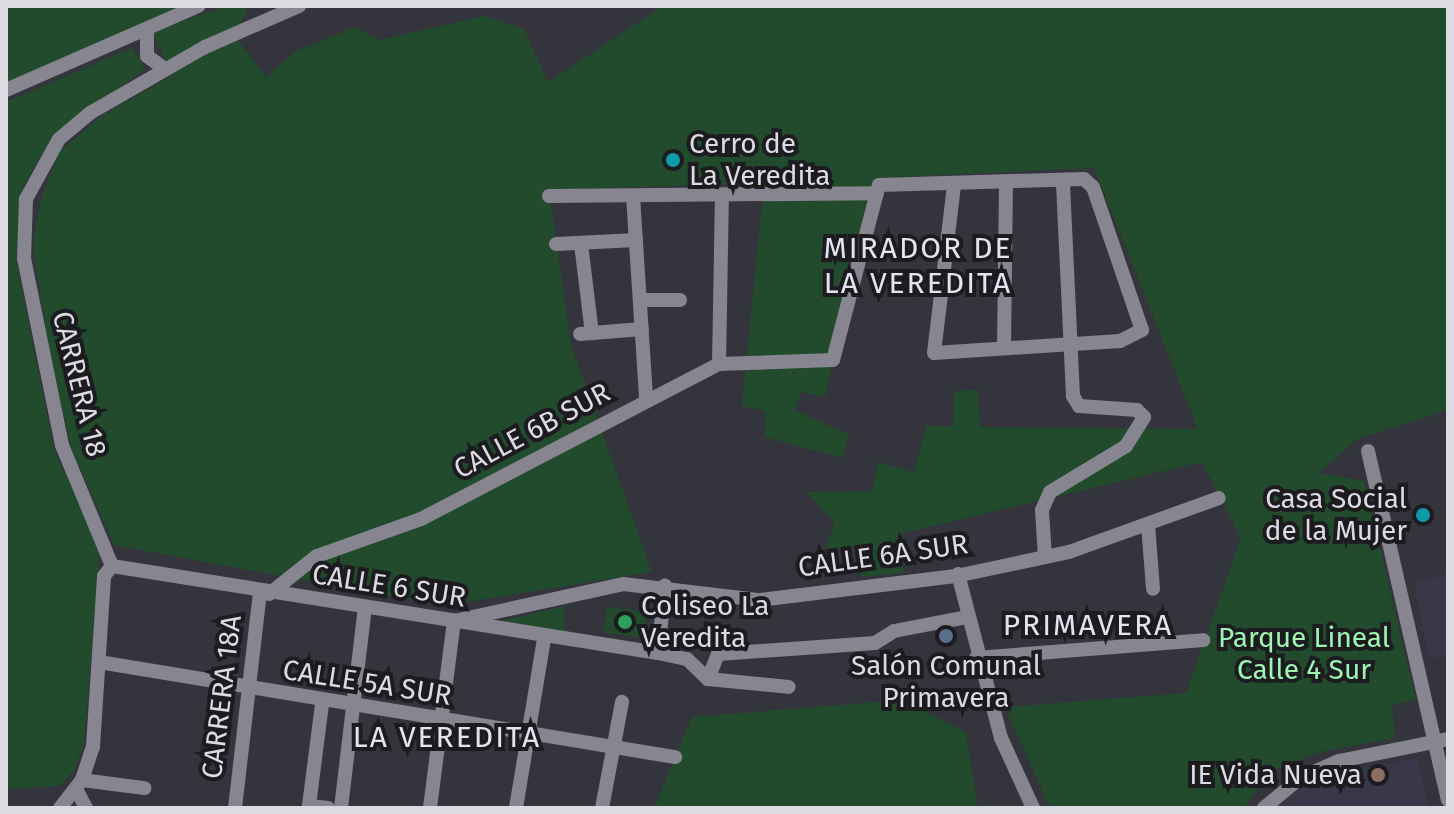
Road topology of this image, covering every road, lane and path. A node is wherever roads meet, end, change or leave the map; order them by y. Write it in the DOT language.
graph roads {
  1 [pos="198,6"];
  2 [pos="299,6"];
  3 [pos="147,30"];
  4 [pos="165,69"];
  5 [pos="6,90"];
  6 [pos="1063,180"];
  7 [pos="1006,183"];
  8 [pos="954,186"];
  9 [pos="878,189"];
  10 [pos="549,196"];
  11 [pos="633,196"];
  12 [pos="722,197"];
  13 [pos="636,240"];
  14 [pos="556,244"];
  15 [pos="581,244"];
  16 [pos="641,300"];
  17 [pos="680,300"];
  18 [pos="642,329"];
  19 [pos="1074,340"];
  20 [pos="1004,347"];
  21 [pos="719,364"];
  22 [pos="646,398"];
  23 [pos="1368,451"];
  24 [pos="1219,498"];
  25 [pos="1148,525"];
  26 [pos="1045,557"];
  27 [pos="112,566"];
  28 [pos="958,574"];
  29 [pos="665,585"];
  30 [pos="1153,589"];
  31 [pos="264,593"];
  32 [pos="365,608"];
  33 [pos="967,617"];
  34 [pos="454,621"];
  35 [pos="544,638"];
  36 [pos="1203,640"];
  37 [pos="658,653"];
  38 [pos="976,658"];
  39 [pos="99,662"];
  40 [pos="708,679"];
  41 [pos="789,687"];
  42 [pos="252,690"];
  43 [pos="622,702"];
  44 [pos="322,704"];
  45 [pos="354,709"];
  46 [pos="440,722"];
  47 [pos="528,733"];
  48 [pos="1442,740"];
  49 [pos="612,746"];
  50 [pos="675,757"];
  51 [pos="79,785"];
  52 [pos="144,788"];
  53 [pos="1448,800"];
  54 [pos="60,808"];
  55 [pos="86,808"];
  56 [pos="235,808"];
  57 [pos="328,808"];
  58 [pos="341,808"];
  59 [pos="430,808"];
  60 [pos="516,808"];
  61 [pos="602,808"];
  62 [pos="1033,808"];
  63 [pos="1264,808"];
  1 -- 3 [label="street"];
  2 -- 4 [label="street, CARRERA 18"];
  3 -- 4 [label="street"];
  3 -- 5 [label="street"];
  4 -- 27 [label="street, CARRERA 18"];
  6 -- 7 [label="street"];
  6 -- 19 [label="street"];
  6 -- 19 [label="street"];
  7 -- 8 [label="street"];
  7 -- 20 [label="street"];
  8 -- 9 [label="street"];
  8 -- 20 [label="street"];
  9 -- 12 [label="street"];
  9 -- 21 [label="street, CALLE 6B SUR"];
  10 -- 11 [label="street"];
  11 -- 12 [label="street"];
  11 -- 13 [label="street"];
  12 -- 21 [label="street"];
  13 -- 15 [label="street"];
  13 -- 16 [label="street"];
  14 -- 15 [label="street"];
  15 -- 18 [label="street"];
  16 -- 17 [label="street"];
  16 -- 18 [label="street"];
  18 -- 22 [label="street"];
  19 -- 20 [label="street"];
  19 -- 26 [label="street"];
  21 -- 22 [label="street, CALLE 6B SUR"];
  22 -- 31 [label="street, CALLE 6B SUR"];
  23 -- 48 [label="street"];
  24 -- 25 [label="street, CALLE 6A SUR"];
  25 -- 26 [label="street, CALLE 6A SUR"];
  25 -- 30 [label="street"];
  26 -- 28 [label="street, CALLE 6A SUR"];
  27 -- 31 [label="street, CALLE 6 SUR"];
  27 -- 39 [label="street"];
  28 -- 29 [label="street, CALLE 6A SUR"];
  28 -- 33 [label="street"];
  29 -- 34 [label="street, CALLE 6A SUR"];
  29 -- 37 [label="street"];
  31 -- 32 [label="street, CALLE 6 SUR"];
  31 -- 42 [label="street, CARRERA 18A"];
  32 -- 34 [label="street, CALLE 6 SUR"];
  32 -- 45 [label="street"];
  33 -- 38 [label="street"];
  33 -- 40 [label="street"];
  34 -- 35 [label="street, CALLE 6 SUR"];
  34 -- 46 [label="street"];
  35 -- 37 [label="street, CALLE 6 SUR"];
  35 -- 47 [label="street"];
  36 -- 38 [label="street"];
  37 -- 40 [label="street, CALLE 6 SUR"];
  38 -- 62 [label="street"];
  39 -- 42 [label="street, CALLE 5A SUR"];
  39 -- 51 [label="street"];
  40 -- 41 [label="street"];
  42 -- 44 [label="street, CALLE 5A SUR"];
  42 -- 56 [label="street, CARRERA 18A"];
  43 -- 49 [label="street"];
  44 -- 45 [label="street, CALLE 5A SUR"];
  44 -- 57 [label="street"];
  45 -- 46 [label="street, CALLE 5A SUR"];
  45 -- 58 [label="street"];
  46 -- 47 [label="street, CALLE 5A SUR"];
  46 -- 59 [label="street"];
  47 -- 49 [label="street, CALLE 5A SUR"];
  47 -- 60 [label="street"];
  48 -- 53 [label="street"];
  48 -- 63 [label="street"];
  49 -- 50 [label="street, CALLE 5A SUR"];
  49 -- 61 [label="street"];
  51 -- 52 [label="street"];
  51 -- 54 [label="street"];
  51 -- 55 [label="street"];
}
